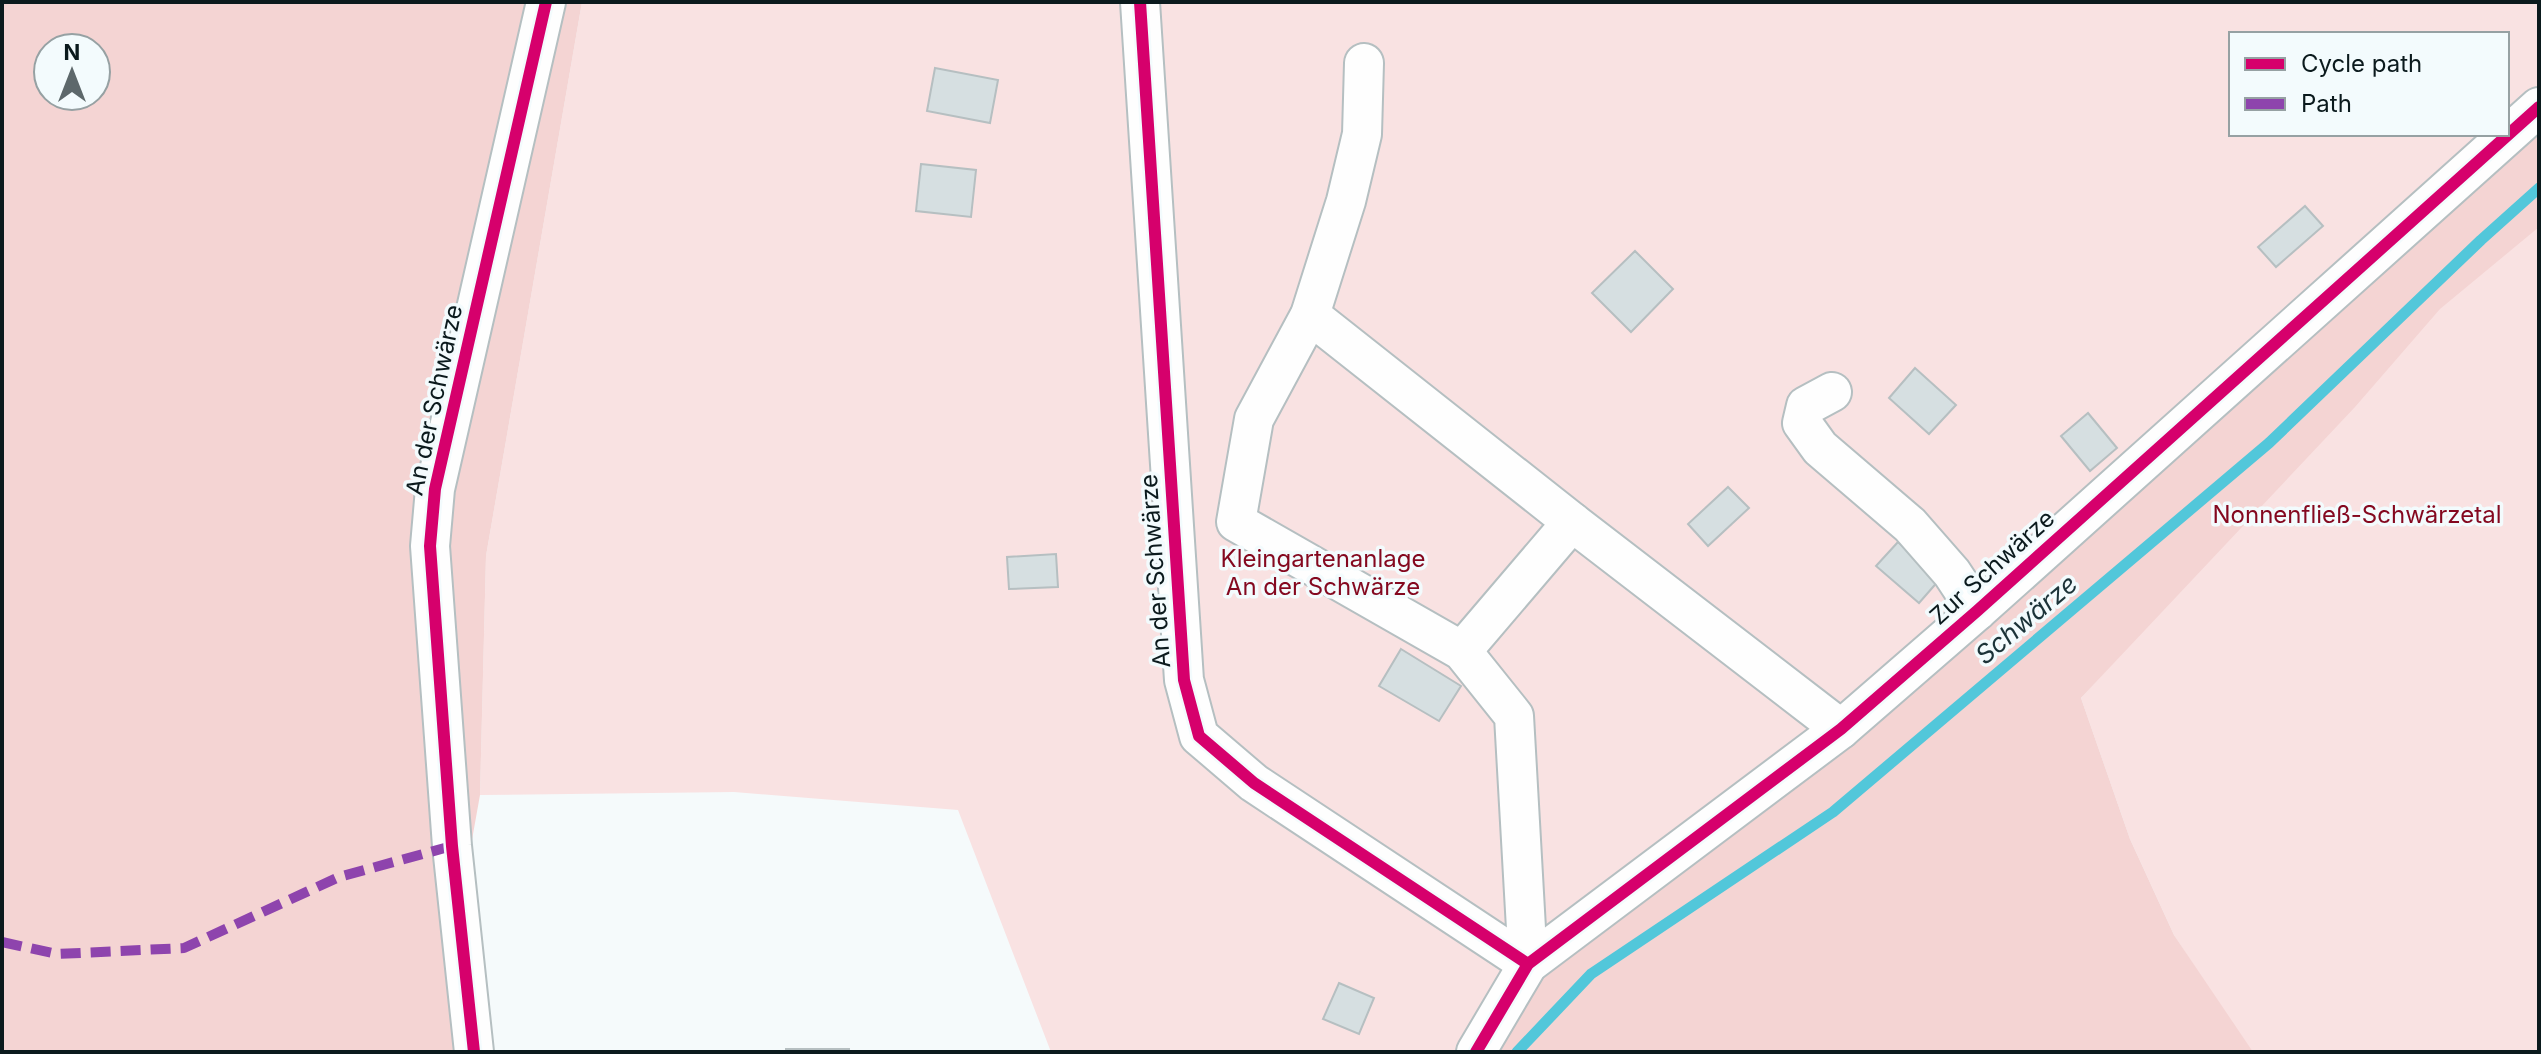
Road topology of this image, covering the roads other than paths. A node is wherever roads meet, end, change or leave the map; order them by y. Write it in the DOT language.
graph roads {
  1 [pos="546,2"];
  2 [pos="1140,2"];
  3 [pos="1364,63"];
  4 [pos="2539,107"];
  5 [pos="2509,134"];
  6 [pos="2507,136"];
  7 [pos="1310,315"];
  8 [pos="1832,392"];
  9 [pos="1572,522"];
  10 [pos="1977,611"];
  11 [pos="1462,651"];
  12 [pos="1841,729"];
  13 [pos="1528,964"];
  14 [pos="474,1052"];
  15 [pos="1476,1052"];
  1 -- 14 [label="street, An der Schwärze"];
  2 -- 13 [label="street, An der Schwärze"];
  3 -- 7 [label="street"];
  4 -- 5 [label="street, Zur Schwärze"];
  6 -- 10 [label="street, Zur Schwärze"];
  7 -- 9 [label="street"];
  7 -- 11 [label="street"];
  8 -- 10 [label="street"];
  9 -- 11 [label="street"];
  9 -- 12 [label="street"];
  10 -- 12 [label="street, Zur Schwärze"];
  11 -- 13 [label="street"];
  12 -- 13 [label="street, Zur Schwärze"];
  13 -- 15 [label="street, Zur Schwärze"];
}
